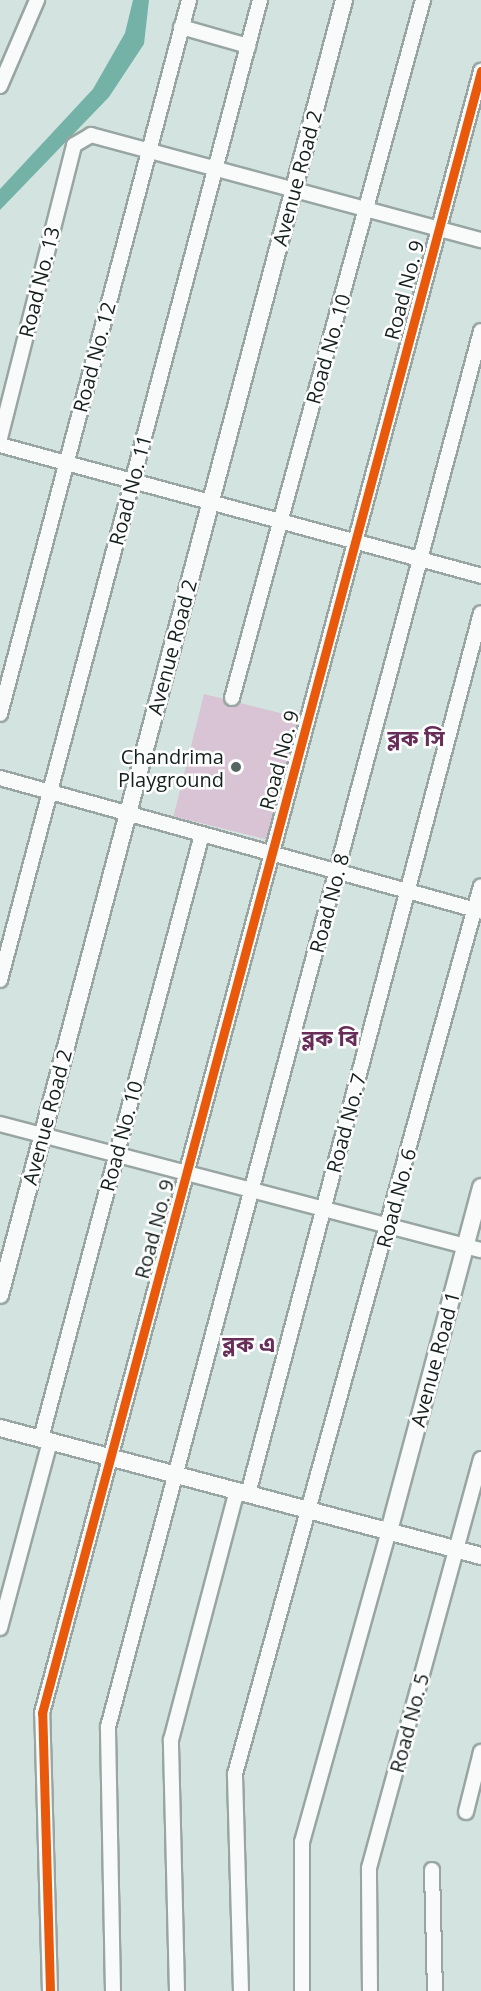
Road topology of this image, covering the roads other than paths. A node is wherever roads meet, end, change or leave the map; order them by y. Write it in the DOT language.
graph roads {
  1 [pos="37,0"];
  2 [pos="189,0"];
  3 [pos="260,0"];
  4 [pos="344,0"];
  5 [pos="423,0"];
  6 [pos="182,27"];
  7 [pos="248,46"];
  8 [pos="481,71"];
  9 [pos="0,86"];
  10 [pos="149,151"];
  11 [pos="215,168"];
  12 [pos="294,190"];
  13 [pos="367,209"];
  14 [pos="439,229"];
  15 [pos="481,240"];
  16 [pos="481,332"];
  17 [pos="0,438"];
  18 [pos="0,445"];
  19 [pos="66,463"];
  20 [pos="132,481"];
  21 [pos="211,502"];
  22 [pos="280,521"];
  23 [pos="356,542"];
  24 [pos="420,559"];
  25 [pos="481,576"];
  26 [pos="481,613"];
  27 [pos="232,698"];
  28 [pos="0,714"];
  29 [pos="0,778"];
  30 [pos="50,792"];
  31 [pos="128,813"];
  32 [pos="202,834"];
  33 [pos="273,853"];
  34 [pos="337,871"];
  35 [pos="481,886"];
  36 [pos="408,891"];
  37 [pos="478,910"];
  38 [pos="0,980"];
  39 [pos="0,1124"];
  40 [pos="43,1135"];
  41 [pos="116,1154"];
  42 [pos="188,1173"];
  43 [pos="481,1187"];
  44 [pos="252,1190"];
  45 [pos="324,1209"];
  46 [pos="388,1226"];
  47 [pos="473,1248"];
  48 [pos="0,1294"];
  49 [pos="0,1428"];
  50 [pos="46,1440"];
  51 [pos="112,1457"];
  52 [pos="481,1459"];
  53 [pos="177,1475"];
  54 [pos="243,1492"];
  55 [pos="310,1510"];
  56 [pos="389,1531"];
  57 [pos="456,1549"];
  58 [pos="481,1556"];
  59 [pos="0,1628"];
  60 [pos="481,1752"];
  61 [pos="466,1812"];
  62 [pos="432,1870"];
  63 [pos="50,1991"];
  64 [pos="113,1991"];
  65 [pos="177,1991"];
  66 [pos="241,1991"];
  67 [pos="302,1991"];
  68 [pos="370,1991"];
  69 [pos="435,1991"];
  1 -- 9 [label="street"];
  2 -- 6 [label="street, Road No. 12"];
  3 -- 7 [label="street, Road No. 11"];
  4 -- 12 [label="street, Avenue Road 2"];
  5 -- 13 [label="street, Road No. 10"];
  6 -- 7 [label="street"];
  6 -- 10 [label="street, Road No. 12"];
  7 -- 11 [label="street, Road No. 11"];
  8 -- 14 [label="street, Road No. 9"];
  10 -- 11 [label="street"];
  10 -- 17 [label="street, Road No. 13"];
  10 -- 19 [label="street, Road No. 12"];
  11 -- 12 [label="street"];
  11 -- 20 [label="street, Road No. 11"];
  12 -- 13 [label="street"];
  12 -- 21 [label="street, Avenue Road 2"];
  13 -- 14 [label="street"];
  13 -- 22 [label="street, Road No. 10"];
  14 -- 15 [label="street"];
  14 -- 23 [label="street, Road No. 9"];
  16 -- 24 [label="street, Road No. 8"];
  18 -- 19 [label="street"];
  19 -- 20 [label="street"];
  19 -- 28 [label="street, Road No. 12"];
  20 -- 21 [label="street"];
  20 -- 30 [label="street, Road No. 11"];
  21 -- 22 [label="street"];
  21 -- 31 [label="street, Avenue Road 2"];
  22 -- 23 [label="street"];
  22 -- 27 [label="street, Road No. 10"];
  23 -- 24 [label="street"];
  23 -- 33 [label="street, Road No. 9"];
  24 -- 25 [label="street"];
  24 -- 34 [label="street, Road No. 8"];
  26 -- 36 [label="street, Road No. 7"];
  29 -- 30 [label="street"];
  30 -- 31 [label="street"];
  30 -- 38 [label="street, Road No. 11"];
  31 -- 32 [label="street"];
  31 -- 40 [label="street, Avenue Road 2"];
  32 -- 33 [label="street"];
  32 -- 41 [label="street, Road No. 10"];
  33 -- 34 [label="street"];
  33 -- 42 [label="street, Road No. 9"];
  34 -- 36 [label="street"];
  34 -- 44 [label="street, Road No. 8"];
  35 -- 37 [label="street, Road No. 6"];
  36 -- 37 [label="street"];
  36 -- 45 [label="street, Road No. 7"];
  37 -- 46 [label="street, Road No. 6"];
  39 -- 40 [label="street"];
  40 -- 41 [label="street"];
  40 -- 48 [label="street, Avenue Road 2"];
  41 -- 42 [label="street"];
  41 -- 50 [label="street, Road No. 10"];
  42 -- 44 [label="street"];
  42 -- 51 [label="street, Road No. 9"];
  43 -- 47 [label="street, Avenue Road 1"];
  44 -- 45 [label="street"];
  44 -- 53 [label="street, Road No. 8"];
  45 -- 46 [label="street"];
  45 -- 54 [label="street, Road No. 7"];
  46 -- 47 [label="street"];
  46 -- 55 [label="street, Road No. 6"];
  47 -- 56 [label="street, Avenue Road 1"];
  49 -- 50 [label="street"];
  50 -- 51 [label="street"];
  50 -- 59 [label="street, Road No. 10"];
  51 -- 53 [label="street"];
  51 -- 63 [label="street, Road No. 9"];
  52 -- 57 [label="street, Road No. 5"];
  53 -- 54 [label="street"];
  53 -- 64 [label="street, Road No. 8"];
  54 -- 55 [label="street"];
  54 -- 65 [label="street, Road No. 7"];
  55 -- 56 [label="street"];
  55 -- 66 [label="street, Road No. 6"];
  56 -- 57 [label="street"];
  56 -- 67 [label="street"];
  57 -- 58 [label="street"];
  57 -- 68 [label="street, Road No. 5"];
  60 -- 61 [label="street"];
  62 -- 69 [label="street"];
}
